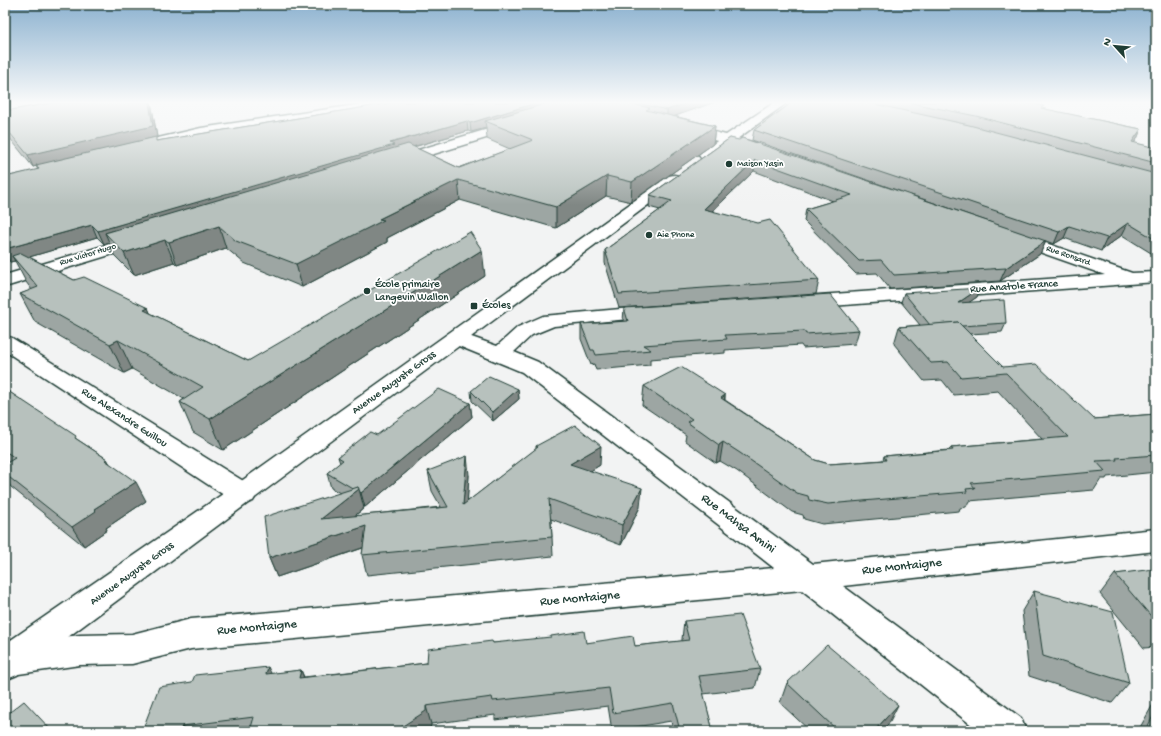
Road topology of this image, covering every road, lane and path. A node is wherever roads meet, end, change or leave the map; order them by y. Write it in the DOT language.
graph roads {
  1 [pos="185,136"];
  2 [pos="478,136"];
  3 [pos="718,136"];
  4 [pos="733,136"];
  5 [pos="729,139"];
  6 [pos="140,146"];
  7 [pos="768,152"];
  8 [pos="384,165"];
  9 [pos="1000,232"];
  10 [pos="156,234"];
  11 [pos="1156,277"];
  12 [pos="1134,279"];
  13 [pos="5,281"];
  14 [pos="786,303"];
  15 [pos="675,311"];
  16 [pos="456,338"];
  17 [pos="5,342"];
  18 [pos="500,354"];
  19 [pos="243,494"];
  20 [pos="1156,540"];
  21 [pos="808,577"];
  22 [pos="7,661"];
  23 [pos="1008,731"];
  1 -- 6 [label="street"];
  2 -- 8 [label="street"];
  3 -- 5 [label="street"];
  4 -- 5 [label="street, Avenue Auguste Gross"];
  5 -- 7 [label="street"];
  5 -- 16 [label="street, Avenue Auguste Gross"];
  9 -- 12 [label="street, Rue Ronsard"];
  10 -- 13 [label="street, Rue Victor Hugo"];
  11 -- 12 [label="street, Rue Anatole France"];
  12 -- 14 [label="street, Rue Anatole France"];
  15 -- 18 [label="street"];
  16 -- 18 [label="street, Rue Mahsa Amini"];
  16 -- 19 [label="street, Avenue Auguste Gross"];
  17 -- 19 [label="street, Rue Alexandre Guillou"];
  18 -- 21 [label="street, Rue Mahsa Amini"];
  19 -- 22 [label="street, Avenue Auguste Gross"];
  20 -- 21 [label="street, Rue Montaigne"];
  21 -- 22 [label="street, Rue Montaigne"];
  21 -- 23 [label="street, Rue Mahsa Amini"];
}
